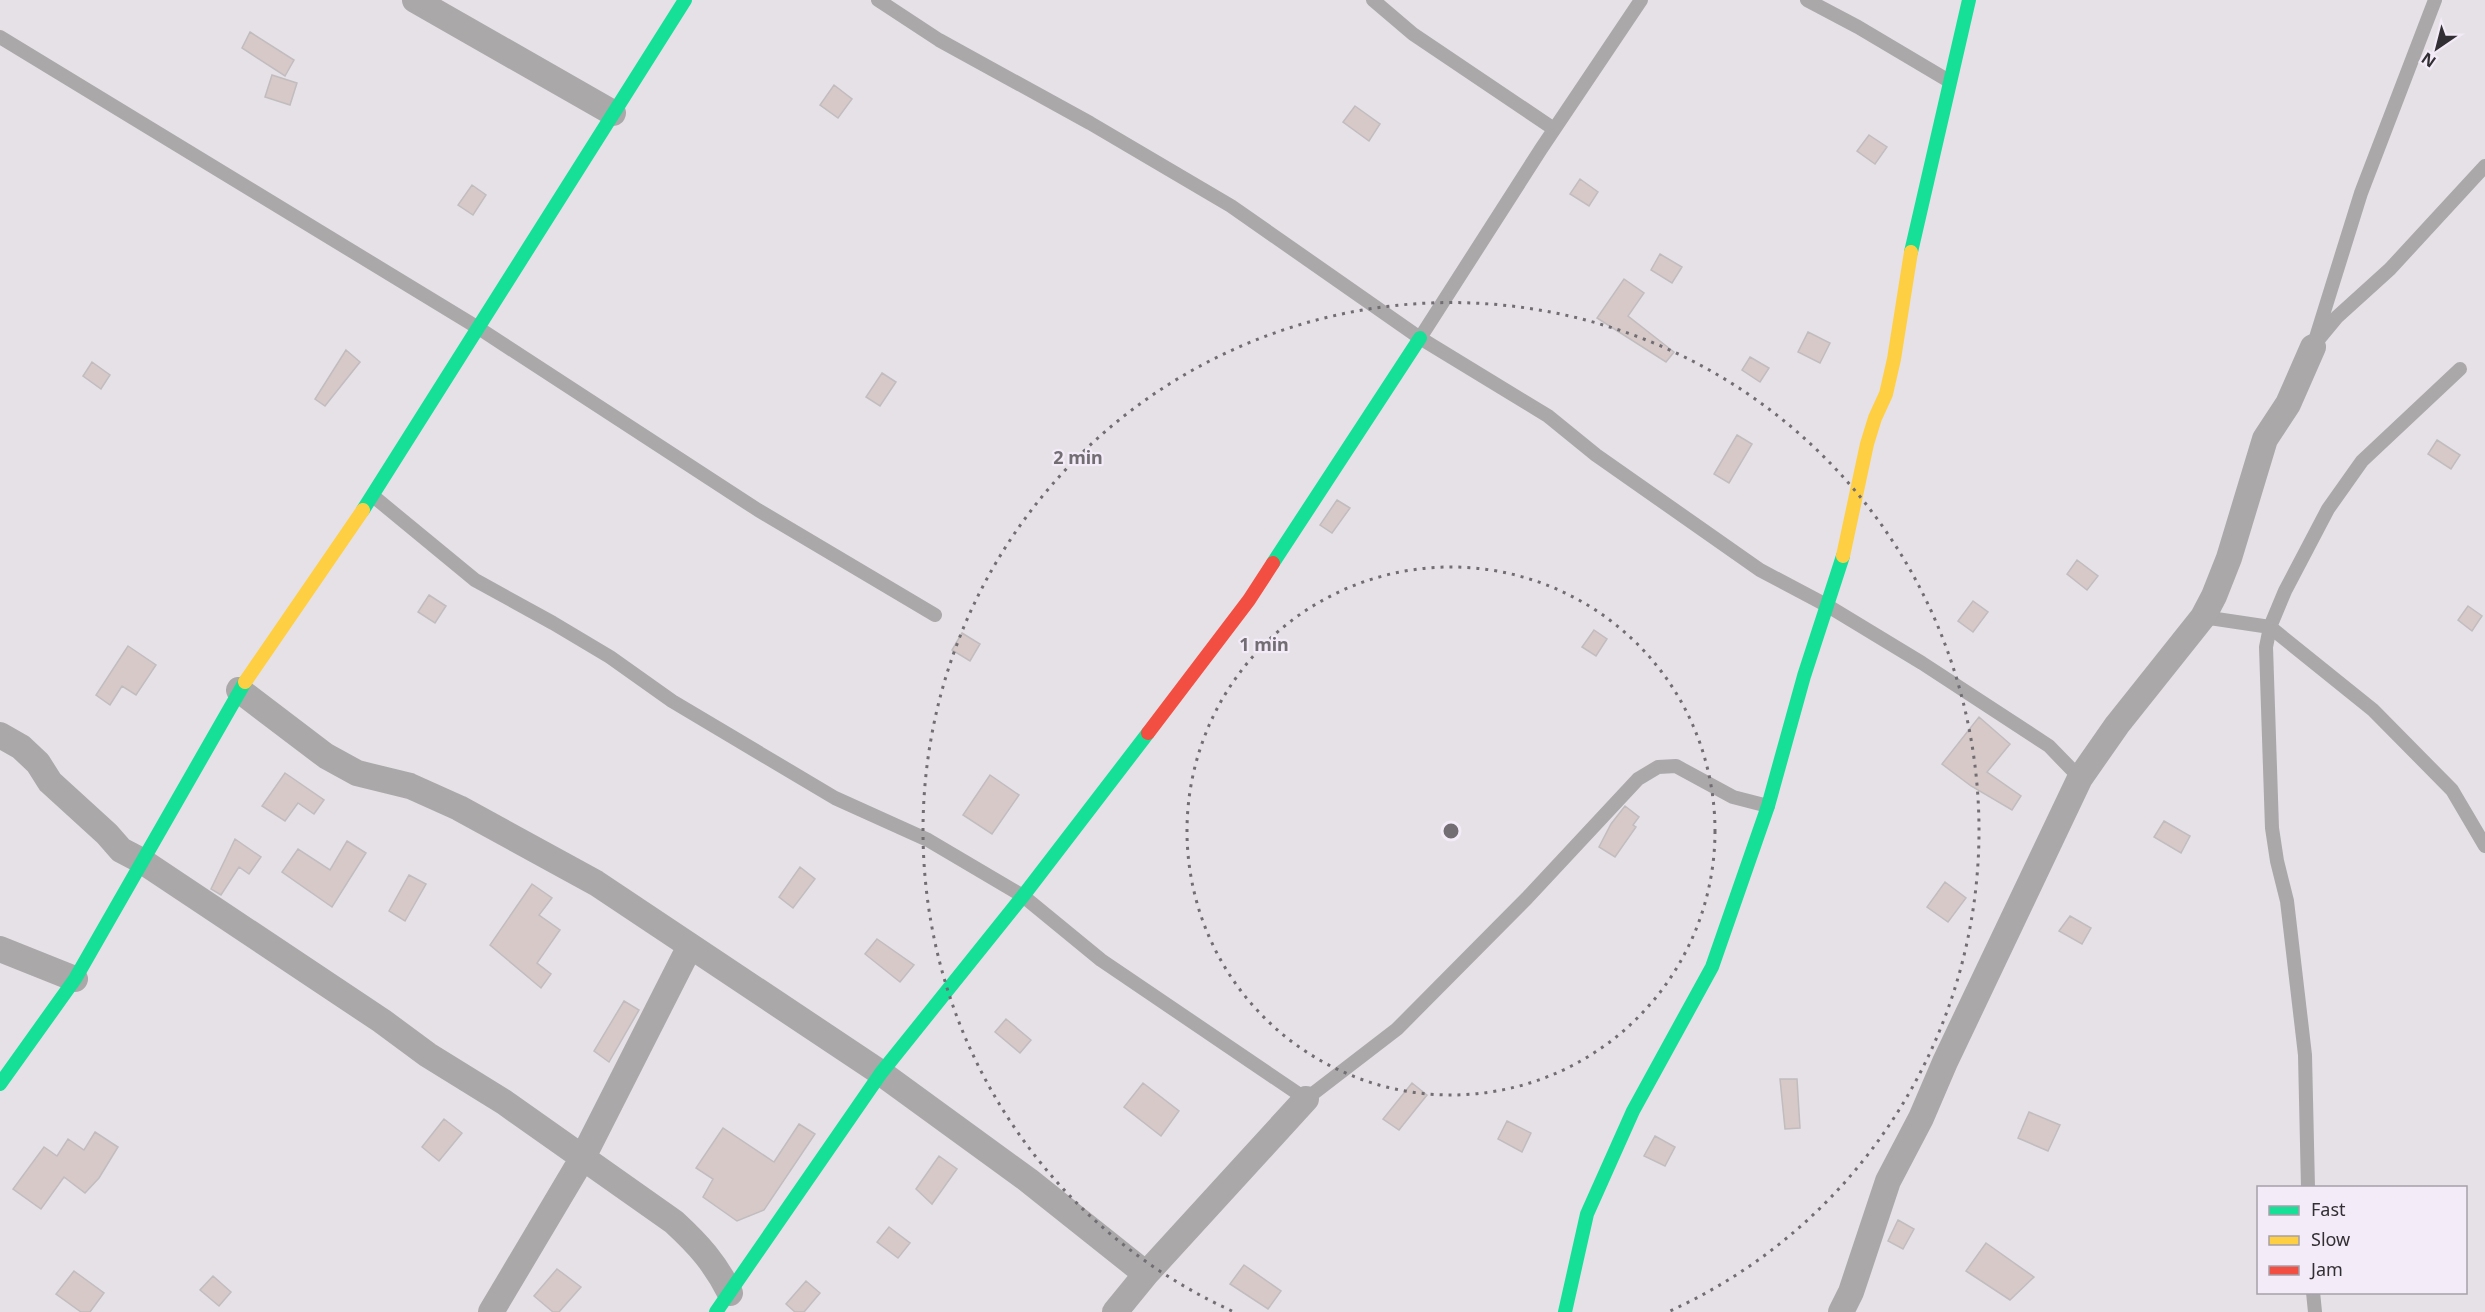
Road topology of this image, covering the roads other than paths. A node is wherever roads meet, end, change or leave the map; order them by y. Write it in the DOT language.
graph roads {
  1 [pos="415,0"];
  2 [pos="684,0"];
  3 [pos="878,0"];
  4 [pos="1372,0"];
  5 [pos="1641,0"];
  6 [pos="1807,0"];
  7 [pos="1969,0"];
  8 [pos="2435,0"];
  9 [pos="0,37"];
  10 [pos="1948,81"];
  11 [pos="613,113"];
  12 [pos="1554,129"];
  13 [pos="2485,166"];
  14 [pos="480,329"];
  15 [pos="1420,338"];
  16 [pos="2313,347"];
  17 [pos="2460,369"];
  18 [pos="373,496"];
  19 [pos="1828,606"];
  20 [pos="935,615"];
  21 [pos="2203,616"];
  22 [pos="2270,627"];
  23 [pos="238,690"];
  24 [pos="0,735"];
  25 [pos="2080,778"];
  26 [pos="1768,806"];
  27 [pos="2485,846"];
  28 [pos="141,861"];
  29 [pos="1023,896"];
  30 [pos="690,946"];
  31 [pos="0,949"];
  32 [pos="75,979"];
  33 [pos="880,1073"];
  34 [pos="0,1084"];
  35 [pos="1306,1099"];
  36 [pos="582,1159"];
  37 [pos="2308,1186"];
  38 [pos="1146,1274"];
  39 [pos="2313,1294"];
  40 [pos="723,1303"];
  41 [pos="491,1312"];
  42 [pos="1115,1312"];
  43 [pos="1564,1312"];
  44 [pos="1841,1312"];
  45 [pos="2315,1312"];
  1 -- 11 [label="street"];
  2 -- 11 [label="street"];
  3 -- 15 [label="lane"];
  4 -- 12 [label="lane"];
  5 -- 12 [label="lane"];
  6 -- 10 [label="lane"];
  7 -- 10 [label="street"];
  8 -- 16 [label="lane"];
  9 -- 14 [label="lane"];
  10 -- 19 [label="street"];
  11 -- 14 [label="street"];
  12 -- 15 [label="lane"];
  13 -- 16 [label="lane"];
  14 -- 18 [label="street"];
  14 -- 20 [label="lane"];
  15 -- 19 [label="lane"];
  15 -- 29 [label="street"];
  16 -- 21 [label="street"];
  17 -- 22 [label="lane"];
  18 -- 23 [label="street"];
  18 -- 29 [label="lane"];
  19 -- 25 [label="lane"];
  19 -- 26 [label="street"];
  21 -- 22 [label="lane"];
  21 -- 25 [label="street"];
  22 -- 27 [label="lane"];
  22 -- 37 [label="lane"];
  23 -- 28 [label="street"];
  23 -- 30 [label="street"];
  24 -- 28 [label="street"];
  25 -- 44 [label="street"];
  26 -- 35 [label="lane"];
  26 -- 43 [label="street"];
  28 -- 32 [label="street"];
  28 -- 36 [label="street"];
  29 -- 33 [label="street"];
  29 -- 35 [label="lane"];
  30 -- 33 [label="street"];
  30 -- 36 [label="street"];
  31 -- 32 [label="street"];
  32 -- 34 [label="street"];
  33 -- 38 [label="street"];
  33 -- 40 [label="street"];
  35 -- 38 [label="street"];
  36 -- 40 [label="street"];
  36 -- 41 [label="street"];
  38 -- 42 [label="street"];
  39 -- 45 [label="lane"];
}
